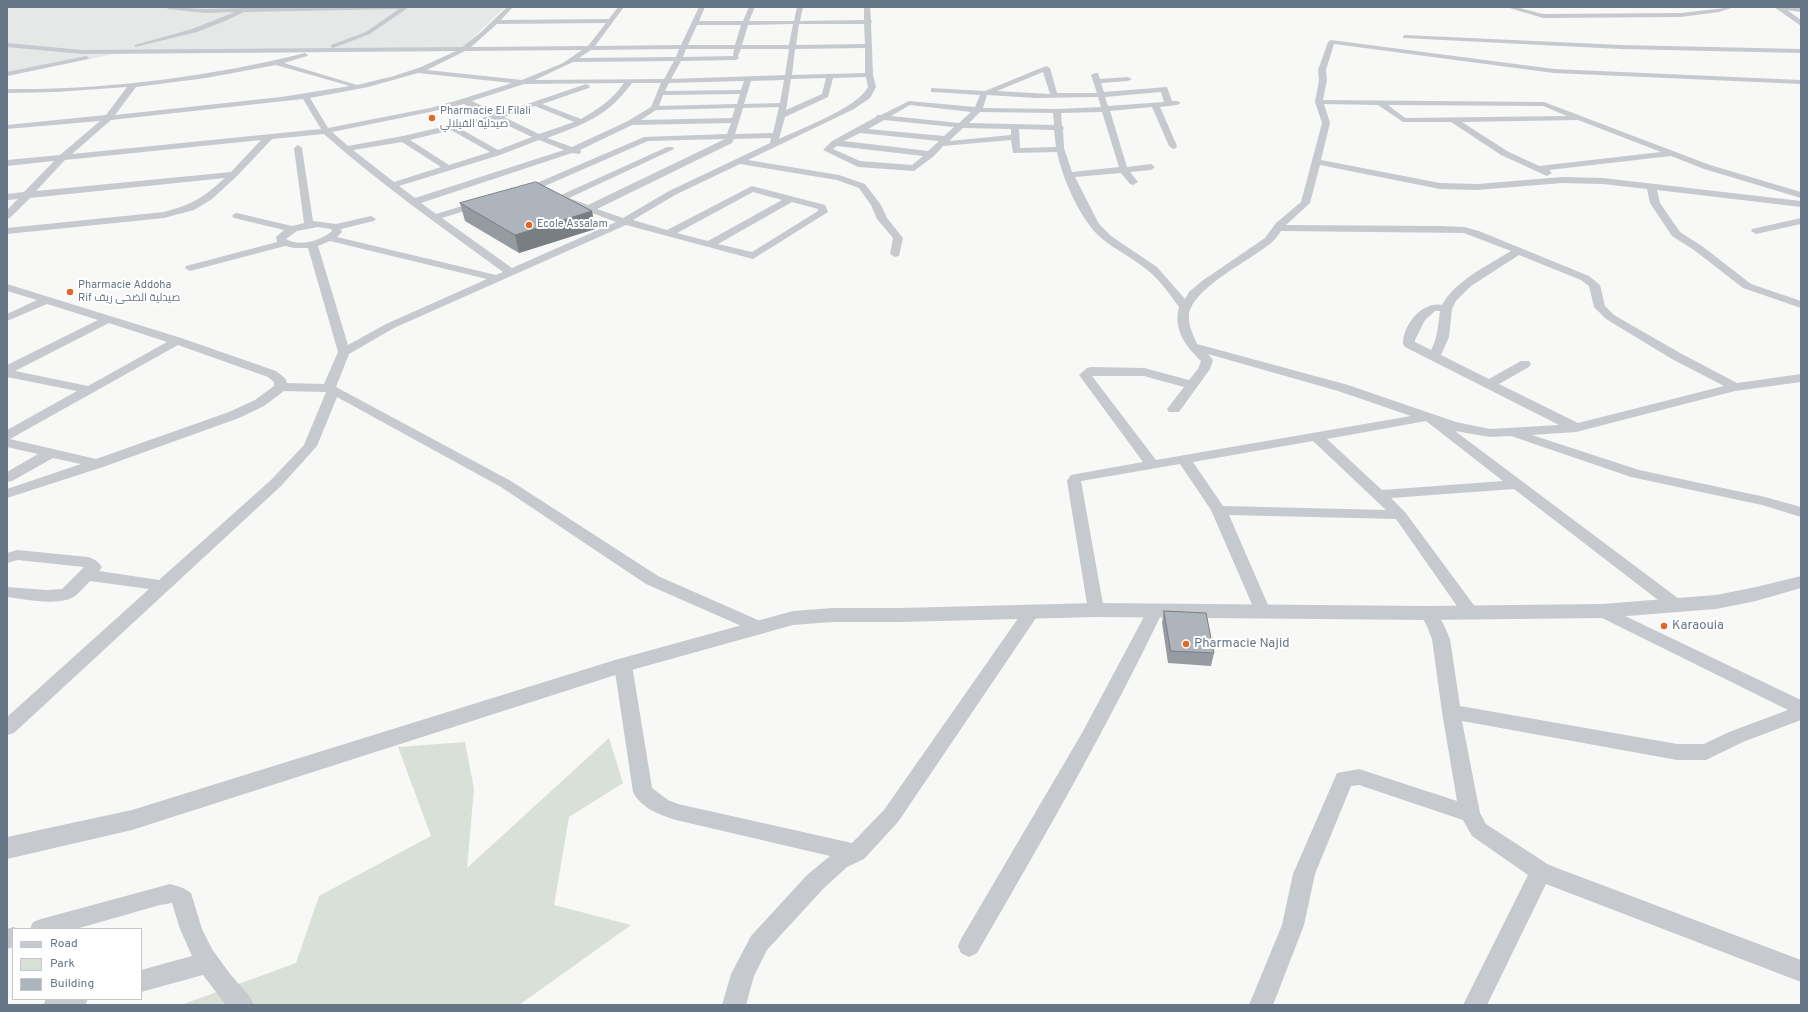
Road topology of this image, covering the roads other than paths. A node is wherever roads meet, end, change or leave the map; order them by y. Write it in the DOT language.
graph roads {
  1 [pos="168,7"];
  2 [pos="249,7"];
  3 [pos="405,7"];
  4 [pos="510,7"];
  5 [pos="621,7"];
  6 [pos="702,7"];
  7 [pos="752,7"];
  8 [pos="800,7"];
  9 [pos="867,7"];
  10 [pos="1509,7"];
  11 [pos="1730,7"];
  12 [pos="1778,7"];
  13 [pos="1801,10"];
  14 [pos="242,11"];
  15 [pos="610,21"];
  16 [pos="495,22"];
  17 [pos="869,22"];
  18 [pos="745,23"];
  19 [pos="796,23"];
  20 [pos="695,24"];
  21 [pos="1801,24"];
  22 [pos="1405,37"];
  23 [pos="7,45"];
  24 [pos="869,46"];
  25 [pos="683,47"];
  26 [pos="737,47"];
  27 [pos="791,47"];
  28 [pos="590,48"];
  29 [pos="324,49"];
  30 [pos="464,49"];
  31 [pos="1801,51"];
  32 [pos="116,52"];
  33 [pos="679,59"];
  34 [pos="572,60"];
  35 [pos="277,63"];
  36 [pos="733,69"];
  37 [pos="567,70"];
  38 [pos="414,71"];
  39 [pos="552,71"];
  40 [pos="7,74"];
  41 [pos="869,75"];
  42 [pos="830,76"];
  43 [pos="787,78"];
  44 [pos="748,79"];
  45 [pos="1128,79"];
  46 [pos="666,81"];
  47 [pos="524,82"];
  48 [pos="629,82"];
  49 [pos="1801,82"];
  50 [pos="596,83"];
  51 [pos="133,85"];
  52 [pos="356,86"];
  53 [pos="934,90"];
  54 [pos="7,91"];
  55 [pos="743,92"];
  56 [pos="660,93"];
  57 [pos="984,94"];
  58 [pos="1054,95"];
  59 [pos="1101,95"];
  60 [pos="305,96"];
  61 [pos="815,100"];
  62 [pos="465,101"];
  63 [pos="1319,102"];
  64 [pos="1380,103"];
  65 [pos="536,104"];
  66 [pos="784,105"];
  67 [pos="1155,105"];
  68 [pos="740,106"];
  69 [pos="851,107"];
  70 [pos="654,108"];
  71 [pos="978,110"];
  72 [pos="1106,110"];
  73 [pos="1057,111"];
  74 [pos="782,114"];
  75 [pos="497,117"];
  76 [pos="880,117"];
  77 [pos="108,118"];
  78 [pos="1583,118"];
  79 [pos="736,120"];
  80 [pos="1454,120"];
  81 [pos="581,122"];
  82 [pos="631,123"];
  83 [pos="961,125"];
  84 [pos="7,127"];
  85 [pos="1015,127"];
  86 [pos="453,128"];
  87 [pos="1060,128"];
  88 [pos="858,130"];
  89 [pos="326,131"];
  90 [pos="777,135"];
  91 [pos="732,136"];
  92 [pos="1016,137"];
  93 [pos="268,138"];
  94 [pos="540,138"];
  95 [pos="403,139"];
  96 [pos="944,141"];
  97 [pos="640,143"];
  98 [pos="835,143"];
  99 [pos="774,145"];
  100 [pos="1172,146"];
  101 [pos="298,148"];
  102 [pos="346,149"];
  103 [pos="1060,149"];
  104 [pos="573,150"];
  105 [pos="677,151"];
  106 [pos="497,153"];
  107 [pos="1673,153"];
  108 [pos="931,154"];
  109 [pos="699,156"];
  110 [pos="62,158"];
  111 [pos="601,159"];
  112 [pos="739,161"];
  113 [pos="1315,161"];
  114 [pos="7,163"];
  115 [pos="1151,167"];
  116 [pos="448,168"];
  117 [pos="1538,169"];
  118 [pos="1124,170"];
  119 [pos="234,174"];
  120 [pos="1070,175"];
  121 [pos="1562,180"];
  122 [pos="1134,182"];
  123 [pos="392,185"];
  124 [pos="1651,186"];
  125 [pos="535,187"];
  126 [pos="28,194"];
  127 [pos="512,194"];
  128 [pos="1801,194"];
  129 [pos="555,195"];
  130 [pos="7,197"];
  131 [pos="790,199"];
  132 [pos="489,201"];
  133 [pos="414,202"];
  134 [pos="1801,204"];
  135 [pos="588,210"];
  136 [pos="7,216"];
  137 [pos="237,216"];
  138 [pos="436,217"];
  139 [pos="371,219"];
  140 [pos="624,221"];
  141 [pos="1801,221"];
  142 [pos="309,225"];
  143 [pos="336,227"];
  144 [pos="1278,228"];
  145 [pos="292,229"];
  146 [pos="7,231"];
  147 [pos="1756,231"];
  148 [pos="670,233"];
  149 [pos="329,238"];
  150 [pos="285,243"];
  151 [pos="312,244"];
  152 [pos="710,244"];
  153 [pos="1518,252"];
  154 [pos="895,254"];
  155 [pos="190,268"];
  156 [pos="510,272"];
  157 [pos="496,278"];
  158 [pos="7,287"];
  159 [pos="48,299"];
  160 [pos="1801,305"];
  161 [pos="1185,307"];
  162 [pos="1446,309"];
  163 [pos="7,318"];
  164 [pos="109,319"];
  165 [pos="177,341"];
  166 [pos="1192,346"];
  167 [pos="344,352"];
  168 [pos="1434,356"];
  169 [pos="1525,364"];
  170 [pos="7,370"];
  171 [pos="7,374"];
  172 [pos="1801,378"];
  173 [pos="1489,384"];
  174 [pos="1192,385"];
  175 [pos="281,387"];
  176 [pos="1735,387"];
  177 [pos="90,390"];
  178 [pos="331,390"];
  179 [pos="1174,409"];
  180 [pos="1430,417"];
  181 [pos="1576,428"];
  182 [pos="1511,432"];
  183 [pos="7,436"];
  184 [pos="1316,436"];
  185 [pos="7,443"];
  186 [pos="51,453"];
  187 [pos="1184,460"];
  188 [pos="98,464"];
  189 [pos="1152,464"];
  190 [pos="7,478"];
  191 [pos="1518,484"];
  192 [pos="7,494"];
  193 [pos="1378,495"];
  194 [pos="1219,510"];
  195 [pos="1801,512"];
  196 [pos="1400,515"];
  197 [pos="7,558"];
  198 [pos="87,575"];
  199 [pos="1801,582"];
  200 [pos="163,586"];
  201 [pos="7,592"];
  202 [pos="1677,606"];
  203 [pos="1096,610"];
  204 [pos="1032,611"];
  205 [pos="1154,611"];
  206 [pos="1602,611"];
  207 [pos="1263,612"];
  208 [pos="1470,612"];
  209 [pos="1427,613"];
  210 [pos="761,628"];
  211 [pos="623,665"];
  212 [pos="1801,708"];
  213 [pos="1451,712"];
  214 [pos="1801,712"];
  215 [pos="7,728"];
  216 [pos="1470,814"];
  217 [pos="7,848"];
  218 [pos="856,853"];
  219 [pos="1541,872"];
  220 [pos="44,928"];
  221 [pos="969,946"];
  222 [pos="208,963"];
  223 [pos="1801,971"];
  224 [pos="142,981"];
  225 [pos="72,1000"];
  226 [pos="55,1005"];
  227 [pos="242,1005"];
  228 [pos="734,1005"];
  229 [pos="1261,1005"];
  230 [pos="1475,1005"];
  1 -- 14 [label="street"];
  2 -- 14 [label="street"];
  3 -- 14 [label="street"];
  3 -- 29 [label="street"];
  4 -- 16 [label="street"];
  5 -- 15 [label="street"];
  6 -- 20 [label="street"];
  7 -- 18 [label="street"];
  8 -- 19 [label="street"];
  9 -- 17 [label="street"];
  10 -- 11 [label="street"];
  12 -- 13 [label="street"];
  12 -- 21 [label="street"];
  14 -- 32 [label="street"];
  15 -- 16 [label="street"];
  15 -- 28 [label="street"];
  16 -- 30 [label="street"];
  17 -- 19 [label="street"];
  17 -- 24 [label="street"];
  18 -- 19 [label="street"];
  18 -- 20 [label="street"];
  18 -- 26 [label="street"];
  19 -- 27 [label="street"];
  20 -- 25 [label="street"];
  22 -- 31 [label="street"];
  23 -- 32 [label="street"];
  24 -- 27 [label="street"];
  24 -- 41 [label="street"];
  25 -- 26 [label="street"];
  25 -- 28 [label="street"];
  25 -- 33 [label="street"];
  26 -- 27 [label="street"];
  26 -- 36 [label="street"];
  27 -- 43 [label="street"];
  28 -- 30 [label="street"];
  28 -- 34 [label="street"];
  29 -- 30 [label="street"];
  29 -- 32 [label="street"];
  29 -- 35 [label="street"];
  30 -- 38 [label="street"];
  32 -- 40 [label="street"];
  33 -- 34 [label="street"];
  33 -- 36 [label="street"];
  33 -- 46 [label="street"];
  34 -- 39 [label="street"];
  35 -- 51 [label="street"];
  35 -- 52 [label="street"];
  36 -- 44 [label="street"];
  36 -- 46 [label="street"];
  37 -- 39 [label="street"];
  38 -- 47 [label="street"];
  38 -- 52 [label="street"];
  39 -- 47 [label="street"];
  41 -- 42 [label="street"];
  41 -- 69 [label="street"];
  42 -- 43 [label="street"];
  42 -- 61 [label="street"];
  43 -- 44 [label="street"];
  43 -- 66 [label="street"];
  44 -- 55 [label="street"];
  45 -- 59 [label="street"];
  46 -- 48 [label="street"];
  46 -- 56 [label="street"];
  47 -- 50 [label="street"];
  47 -- 62 [label="street"];
  48 -- 50 [label="street"];
  48 -- 81 [label="street"];
  49 -- 63 [label="street"];
  50 -- 65 [label="street"];
  51 -- 54 [label="street"];
  51 -- 77 [label="street"];
  52 -- 60 [label="street"];
  53 -- 57 [label="street"];
  55 -- 56 [label="street"];
  55 -- 68 [label="street"];
  56 -- 70 [label="street"];
  57 -- 58 [label="street"];
  57 -- 58 [label="street"];
  57 -- 71 [label="street"];
  58 -- 59 [label="street"];
  59 -- 67 [label="street"];
  59 -- 72 [label="street"];
  60 -- 77 [label="street"];
  60 -- 89 [label="street"];
  61 -- 69 [label="street"];
  61 -- 74 [label="street"];
  62 -- 75 [label="street"];
  62 -- 89 [label="street"];
  63 -- 64 [label="street"];
  63 -- 113 [label="street"];
  64 -- 78 [label="street"];
  64 -- 80 [label="street"];
  65 -- 75 [label="street"];
  65 -- 81 [label="street"];
  66 -- 68 [label="street"];
  66 -- 74 [label="street"];
  67 -- 72 [label="street"];
  67 -- 100 [label="street"];
  68 -- 70 [label="street"];
  68 -- 79 [label="street"];
  69 -- 99 [label="street"];
  70 -- 82 [label="street"];
  71 -- 73 [label="street"];
  71 -- 76 [label="street"];
  71 -- 83 [label="street"];
  72 -- 73 [label="street"];
  72 -- 118 [label="street"];
  73 -- 87 [label="street"];
  74 -- 90 [label="street"];
  75 -- 86 [label="street"];
  75 -- 94 [label="street"];
  76 -- 83 [label="street"];
  76 -- 88 [label="street"];
  77 -- 84 [label="street"];
  77 -- 110 [label="street"];
  78 -- 80 [label="street"];
  78 -- 107 [label="street"];
  79 -- 82 [label="street"];
  79 -- 91 [label="street"];
  80 -- 117 [label="street"];
  81 -- 94 [label="street"];
  82 -- 104 [label="street"];
  83 -- 85 [label="street"];
  83 -- 96 [label="street"];
  85 -- 87 [label="street"];
  85 -- 92 [label="street"];
  86 -- 95 [label="street"];
  86 -- 106 [label="street"];
  87 -- 103 [label="street"];
  88 -- 96 [label="street"];
  88 -- 98 [label="street"];
  89 -- 93 [label="street"];
  89 -- 102 [label="street"];
  90 -- 91 [label="street"];
  90 -- 99 [label="street"];
  91 -- 97 [label="street"];
  91 -- 109 [label="street"];
  92 -- 96 [label="street"];
  92 -- 103 [label="street"];
  93 -- 110 [label="street"];
  93 -- 119 [label="street"];
  94 -- 104 [label="street"];
  94 -- 106 [label="street"];
  95 -- 102 [label="street"];
  95 -- 116 [label="street"];
  96 -- 108 [label="street"];
  97 -- 105 [label="street"];
  97 -- 111 [label="street"];
  98 -- 108 [label="street"];
  98 -- 108 [label="street"];
  99 -- 112 [label="street"];
  101 -- 142 [label="street"];
  102 -- 123 [label="street"];
  103 -- 120 [label="street"];
  104 -- 111 [label="street"];
  104 -- 133 [label="street"];
  105 -- 109 [label="street"];
  105 -- 129 [label="street"];
  106 -- 116 [label="street"];
  107 -- 117 [label="street"];
  107 -- 128 [label="street"];
  109 -- 135 [label="street"];
  110 -- 114 [label="street"];
  110 -- 126 [label="street"];
  111 -- 125 [label="street"];
  112 -- 140 [label="street"];
  112 -- 154 [label="street"];
  113 -- 121 [label="street"];
  113 -- 144 [label="street"];
  115 -- 118 [label="street"];
  116 -- 123 [label="street"];
  117 -- 121 [label="street"];
  118 -- 120 [label="street"];
  118 -- 122 [label="street"];
  119 -- 126 [label="street"];
  119 -- 146 [label="street"];
  120 -- 161 [label="street"];
  121 -- 124 [label="street"];
  123 -- 133 [label="street"];
  124 -- 134 [label="street"];
  124 -- 160 [label="street"];
  125 -- 127 [label="street"];
  125 -- 129 [label="street"];
  126 -- 130 [label="street"];
  126 -- 136 [label="street"];
  129 -- 135 [label="street"];
  131 -- 148 [label="street"];
  131 -- 152 [label="street"];
  131 -- 152 [label="street"];
  132 -- 138 [label="street"];
  133 -- 138 [label="street"];
  135 -- 140 [label="street"];
  137 -- 145 [label="street"];
  138 -- 156 [label="street"];
  139 -- 143 [label="street"];
  140 -- 148 [label="street"];
  140 -- 156 [label="street"];
  141 -- 147 [label="street"];
  142 -- 143 [label="street"];
  142 -- 145 [label="street"];
  143 -- 149 [label="street"];
  144 -- 153 [label="street"];
  144 -- 161 [label="street"];
  145 -- 150 [label="street"];
  148 -- 152 [label="street"];
  149 -- 151 [label="street"];
  149 -- 157 [label="street"];
  150 -- 151 [label="street"];
  150 -- 155 [label="street"];
  151 -- 167 [label="street"];
  153 -- 162 [label="street"];
  153 -- 176 [label="street"];
  156 -- 157 [label="street"];
  157 -- 167 [label="street"];
  158 -- 159 [label="street"];
  159 -- 163 [label="street"];
  159 -- 164 [label="street"];
  161 -- 166 [label="street"];
  162 -- 168 [label="street"];
  162 -- 168 [label="street"];
  164 -- 165 [label="street"];
  164 -- 170 [label="street"];
  165 -- 175 [label="street"];
  165 -- 177 [label="street"];
  166 -- 174 [label="street"];
  166 -- 180 [label="street"];
  167 -- 178 [label="street"];
  168 -- 173 [label="street"];
  169 -- 173 [label="street"];
  171 -- 177 [label="street"];
  172 -- 176 [label="street"];
  173 -- 181 [label="street"];
  174 -- 179 [label="street"];
  174 -- 189 [label="street"];
  175 -- 178 [label="street"];
  175 -- 188 [label="street"];
  176 -- 181 [label="street"];
  177 -- 183 [label="street"];
  178 -- 200 [label="street"];
  178 -- 210 [label="street"];
  180 -- 182 [label="street"];
  180 -- 184 [label="street"];
  180 -- 191 [label="street"];
  181 -- 182 [label="street"];
  182 -- 195 [label="street"];
  184 -- 187 [label="street"];
  184 -- 193 [label="street"];
  185 -- 186 [label="street"];
  186 -- 188 [label="street"];
  186 -- 190 [label="street"];
  187 -- 189 [label="street"];
  187 -- 194 [label="street"];
  188 -- 192 [label="street"];
  189 -- 203 [label="street"];
  191 -- 193 [label="street"];
  191 -- 202 [label="street"];
  193 -- 196 [label="street"];
  194 -- 196 [label="street"];
  194 -- 207 [label="street"];
  196 -- 208 [label="street"];
  197 -- 198 [label="street"];
  198 -- 200 [label="street"];
  198 -- 201 [label="street"];
  199 -- 202 [label="street"];
  200 -- 215 [label="street"];
  202 -- 206 [label="street"];
  203 -- 204 [label="street"];
  203 -- 205 [label="street"];
  204 -- 210 [label="street"];
  204 -- 218 [label="street"];
  205 -- 207 [label="street"];
  205 -- 221 [label="street"];
  206 -- 208 [label="street"];
  206 -- 212 [label="street"];
  207 -- 209 [label="street"];
  208 -- 209 [label="street"];
  209 -- 213 [label="street"];
  210 -- 211 [label="street"];
  211 -- 217 [label="street"];
  211 -- 218 [label="street"];
  213 -- 214 [label="street"];
  213 -- 216 [label="street"];
  216 -- 219 [label="street"];
  216 -- 229 [label="street"];
  218 -- 228 [label="street"];
  219 -- 223 [label="street"];
  219 -- 230 [label="street"];
  220 -- 222 [label="street"];
  222 -- 224 [label="street"];
  222 -- 227 [label="street"];
  225 -- 226 [label="street"];
}
